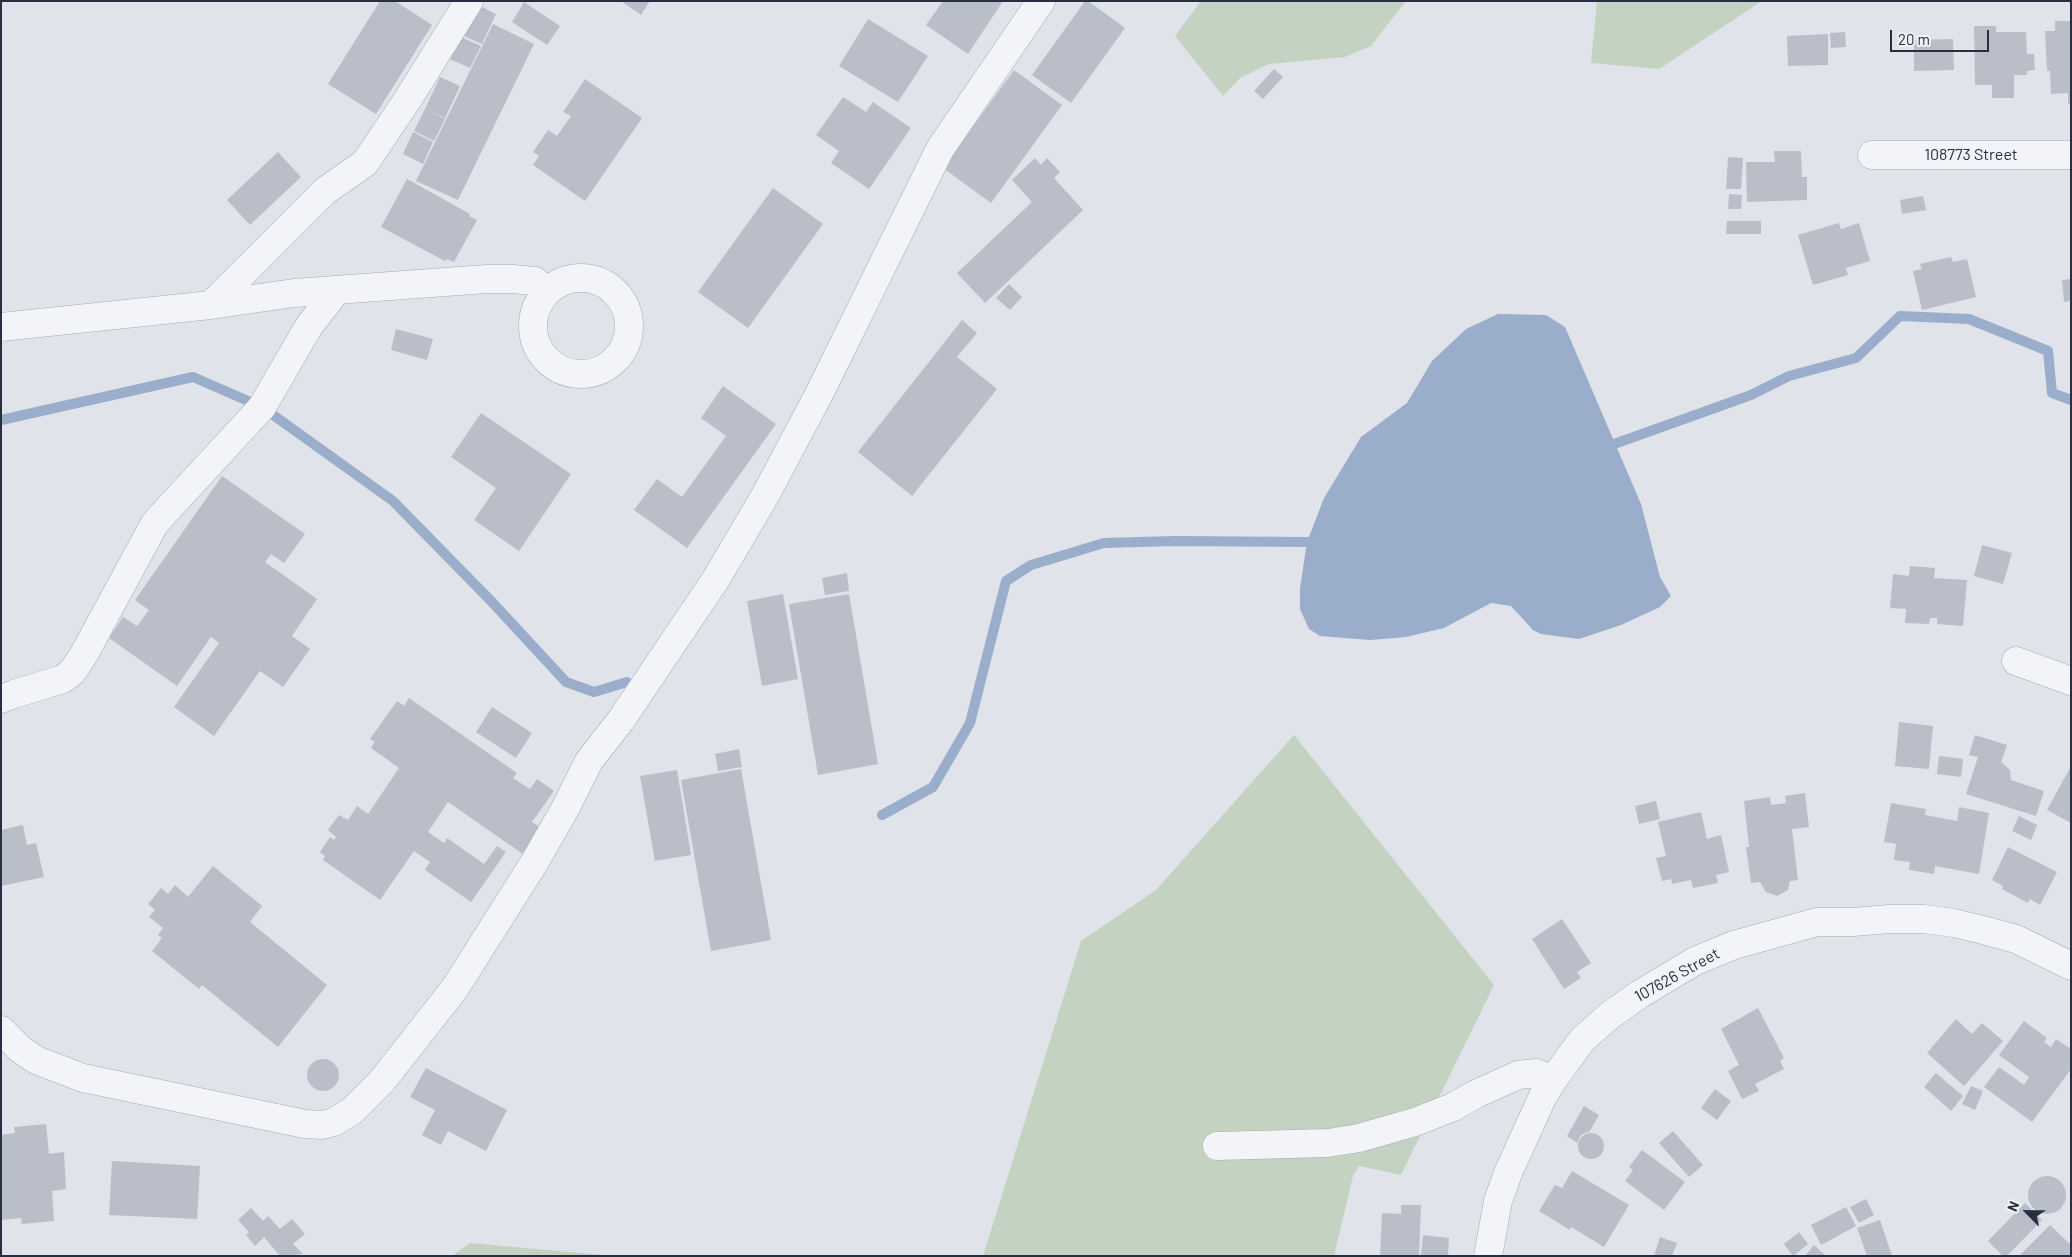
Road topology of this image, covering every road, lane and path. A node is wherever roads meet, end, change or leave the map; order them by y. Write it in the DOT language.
graph roads {
  1 [pos="469,1"];
  2 [pos="1041,1"];
  3 [pos="1872,155"];
  4 [pos="2071,155"];
  5 [pos="337,290"];
  6 [pos="545,293"];
  7 [pos="211,305"];
  8 [pos="1,327"];
  9 [pos="2016,661"];
  10 [pos="2071,681"];
  11 [pos="1,699"];
  12 [pos="2071,966"];
  13 [pos="1,1030"];
  14 [pos="1553,1080"];
  15 [pos="1217,1146"];
  16 [pos="1488,1256"];
  1 -- 7 [label="street"];
  2 -- 13 [label="street"];
  3 -- 4 [label="street, 108773 Street"];
  5 -- 6 [label="street"];
  5 -- 7 [label="street"];
  5 -- 11 [label="street"];
  7 -- 8 [label="street"];
  9 -- 10 [label="street"];
  12 -- 14 [label="street, 107626 Street"];
  14 -- 15 [label="street"];
  14 -- 16 [label="street, 107626 Street"];
}
